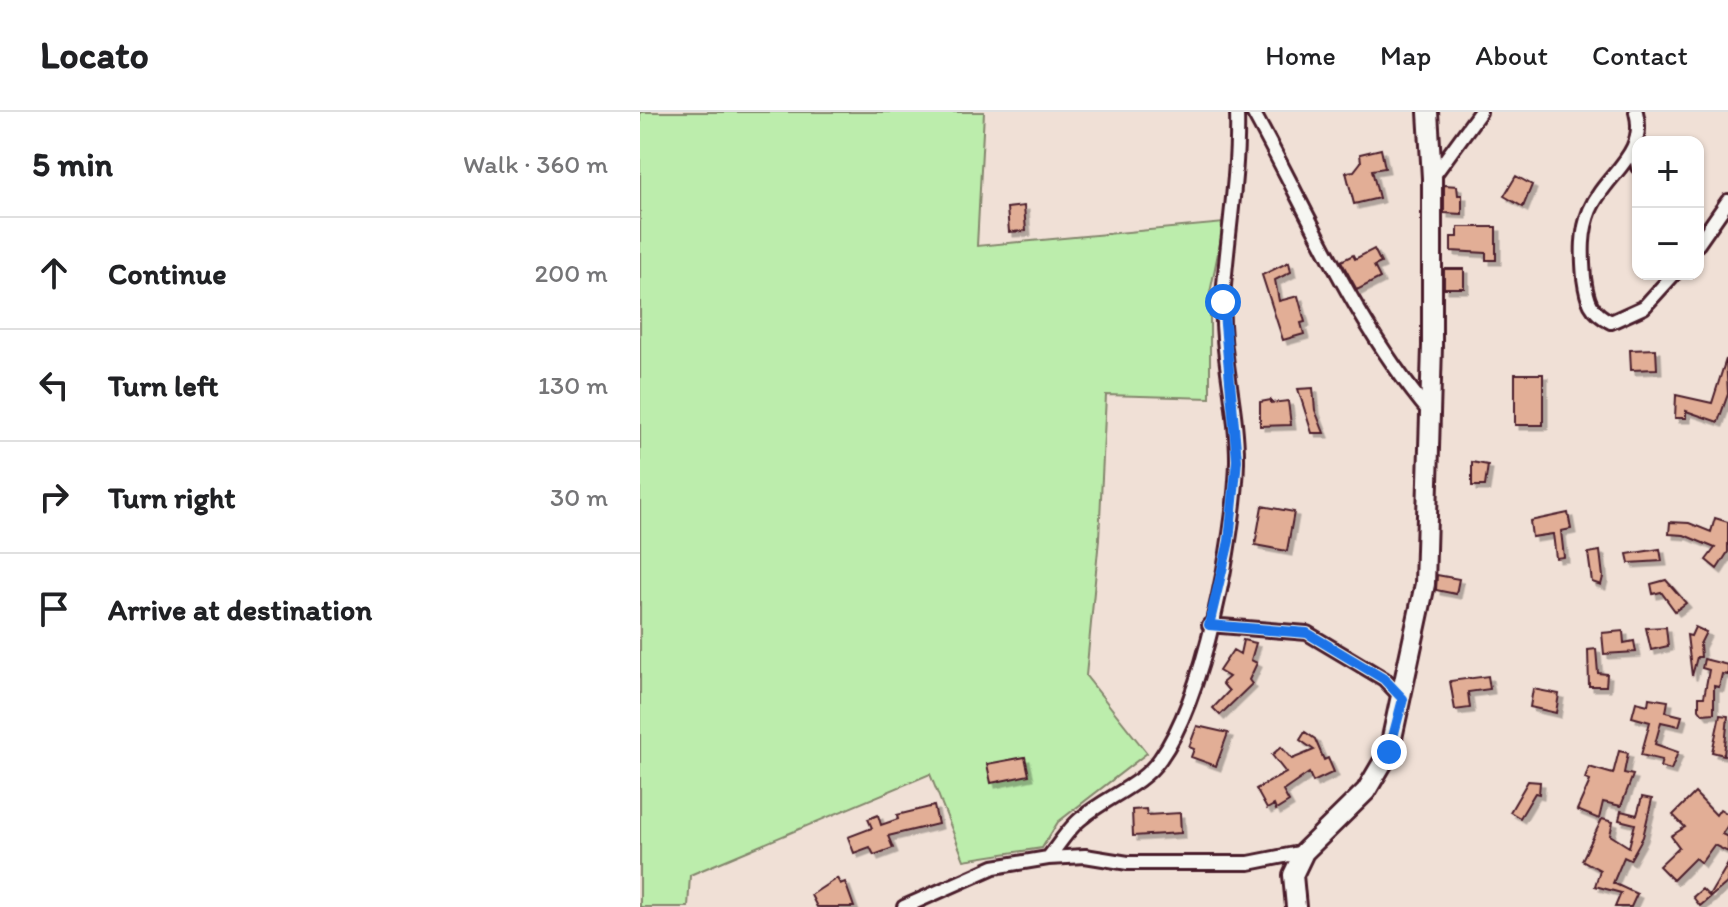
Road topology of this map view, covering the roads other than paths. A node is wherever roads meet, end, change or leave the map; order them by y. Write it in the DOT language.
graph roads {
  1 [pos="1237,112"];
  2 [pos="1253,112"];
  3 [pos="1428,112"];
  4 [pos="1480,112"];
  5 [pos="1636,112"];
  6 [pos="1635,136"];
  7 [pos="1632,154"];
  8 [pos="1432,178"];
  9 [pos="1728,201"];
  10 [pos="1704,235"];
  11 [pos="1669,280"];
  12 [pos="1431,414"];
  13 [pos="1209,625"];
  14 [pos="1403,699"];
  15 [pos="1304,852"];
  16 [pos="1048,858"];
  17 [pos="904,907"];
  18 [pos="1296,907"];
  1 -- 13 [label="street"];
  2 -- 12 [label="street"];
  3 -- 8 [label="street"];
  4 -- 8 [label="street"];
  5 -- 6 [label="street"];
  7 -- 11 [label="street"];
  8 -- 12 [label="street"];
  9 -- 10 [label="street"];
  12 -- 14 [label="street"];
  13 -- 14 [label="street"];
  13 -- 16 [label="street"];
  14 -- 15 [label="street"];
  15 -- 16 [label="street"];
  15 -- 18 [label="street"];
  16 -- 17 [label="street"];
}
